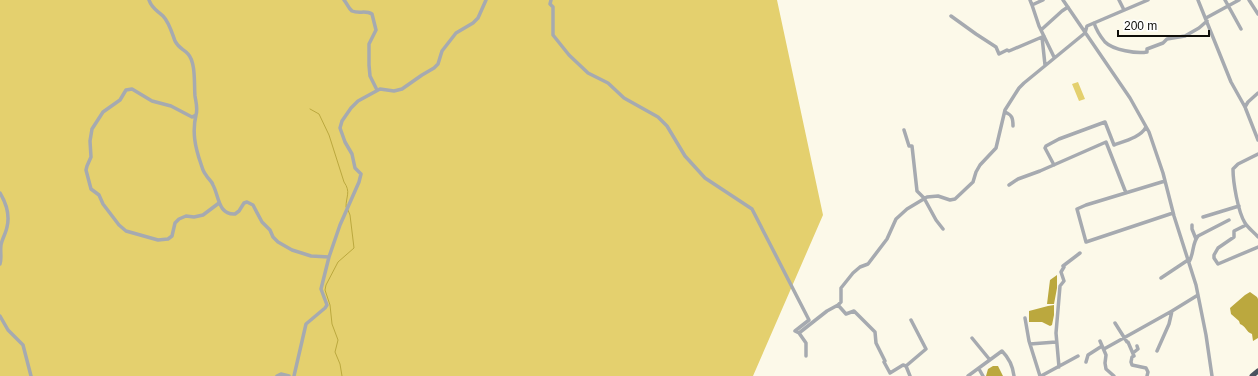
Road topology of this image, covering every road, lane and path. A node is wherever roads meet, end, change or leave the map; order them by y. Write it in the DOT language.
graph roads {
  1 [pos="149,0"];
  2 [pos="344,0"];
  3 [pos="486,0"];
  4 [pos="551,0"];
  5 [pos="1030,0"];
  6 [pos="1043,0"];
  7 [pos="1063,0"];
  8 [pos="1120,0"];
  9 [pos="1148,0"];
  10 [pos="1198,0"];
  11 [pos="1225,0"];
  12 [pos="1239,0"];
  13 [pos="1249,0"];
  14 [pos="1032,5"];
  15 [pos="1229,6"];
  16 [pos="1068,7"];
  17 [pos="1124,10"];
  18 [pos="1258,14"];
  19 [pos="951,16"];
  20 [pos="1206,19"];
  21 [pos="1094,23"];
  22 [pos="1241,29"];
  23 [pos="1041,30"];
  24 [pos="1086,34"];
  25 [pos="1043,36"];
  26 [pos="1054,57"];
  27 [pos="1045,65"];
  28 [pos="377,90"];
  29 [pos="1258,93"];
  30 [pos="1244,107"];
  31 [pos="1005,112"];
  32 [pos="196,115"];
  33 [pos="1013,126"];
  34 [pos="1146,127"];
  35 [pos="904,130"];
  36 [pos="1258,140"];
  37 [pos="1258,154"];
  38 [pos="1054,165"];
  39 [pos="1166,181"];
  40 [pos="1009,185"];
  41 [pos="0,193"];
  42 [pos="1126,193"];
  43 [pos="924,198"];
  44 [pos="219,203"];
  45 [pos="1239,206"];
  46 [pos="1173,213"];
  47 [pos="1203,217"];
  48 [pos="1229,220"];
  49 [pos="1192,225"];
  50 [pos="1246,225"];
  51 [pos="943,229"];
  52 [pos="1258,237"];
  53 [pos="1196,239"];
  54 [pos="1258,247"];
  55 [pos="1080,253"];
  56 [pos="327,257"];
  57 [pos="1188,261"];
  58 [pos="0,264"];
  59 [pos="1161,278"];
  60 [pos="1198,295"];
  61 [pos="838,305"];
  62 [pos="1172,311"];
  63 [pos="0,316"];
  64 [pos="1025,318"];
  65 [pos="911,320"];
  66 [pos="1116,323"];
  67 [pos="799,333"];
  68 [pos="972,338"];
  69 [pos="1124,338"];
  70 [pos="1056,342"];
  71 [pos="1100,342"];
  72 [pos="1030,344"];
  73 [pos="1137,346"];
  74 [pos="1103,347"];
  75 [pos="1157,350"];
  76 [pos="1133,353"];
  77 [pos="806,356"];
  78 [pos="1078,356"];
  79 [pos="990,360"];
  80 [pos="1086,362"];
  81 [pos="906,366"];
  82 [pos="1059,367"];
  83 [pos="979,369"];
  84 [pos="1258,371"];
  85 [pos="31,376"];
  86 [pos="277,376"];
  87 [pos="289,376"];
  88 [pos="294,376"];
  89 [pos="910,376"];
  90 [pos="968,376"];
  91 [pos="983,376"];
  92 [pos="1014,376"];
  93 [pos="1042,376"];
  94 [pos="1114,376"];
  95 [pos="1147,376"];
  96 [pos="1212,376"];
  97 [pos="1252,376"];
  1 -- 32 [label="street"];
  2 -- 28 [label="street"];
  3 -- 28 [label="street"];
  4 -- 67 [label="street"];
  5 -- 14 [label="street"];
  6 -- 14 [label="street"];
  7 -- 16 [label="street"];
  8 -- 17 [label="street"];
  9 -- 17 [label="street"];
  10 -- 20 [label="street"];
  11 -- 15 [label="street"];
  12 -- 15 [label="street"];
  13 -- 18 [label="street"];
  14 -- 23 [label="street"];
  15 -- 20 [label="street"];
  15 -- 22 [label="street"];
  16 -- 23 [label="street"];
  16 -- 24 [label="street"];
  17 -- 21 [label="street"];
  19 -- 25 [label="street"];
  20 -- 21 [label="street"];
  20 -- 30 [label="street"];
  21 -- 24 [label="street"];
  23 -- 25 [label="street"];
  24 -- 26 [label="street"];
  24 -- 34 [label="street"];
  25 -- 26 [label="street"];
  25 -- 27 [label="street"];
  26 -- 27 [label="street"];
  27 -- 31 [label="street"];
  28 -- 56 [label="street"];
  29 -- 30 [label="street"];
  30 -- 36 [label="street"];
  31 -- 33 [label="street"];
  31 -- 43 [label="street"];
  32 -- 44 [label="street"];
  32 -- 44 [label="street"];
  34 -- 38 [label="street"];
  34 -- 39 [label="street"];
  35 -- 43 [label="street"];
  37 -- 45 [label="street"];
  38 -- 40 [label="street"];
  38 -- 42 [label="street"];
  39 -- 42 [label="street"];
  39 -- 46 [label="street"];
  41 -- 58 [label="street"];
  42 -- 46 [label="street"];
  43 -- 51 [label="street"];
  43 -- 61 [label="street"];
  44 -- 56 [label="street"];
  45 -- 47 [label="street"];
  45 -- 50 [label="street"];
  46 -- 57 [label="street"];
  48 -- 53 [label="street"];
  49 -- 53 [label="street"];
  50 -- 52 [label="street"];
  50 -- 54 [label="street"];
  53 -- 57 [label="street"];
  55 -- 70 [label="street"];
  56 -- 88 [label="street"];
  57 -- 59 [label="street"];
  57 -- 60 [label="street"];
  60 -- 62 [label="street"];
  60 -- 96 [label="street"];
  61 -- 67 [label="street"];
  61 -- 81 [label="street"];
  62 -- 69 [label="street"];
  62 -- 75 [label="street"];
  63 -- 85 [label="street"];
  64 -- 72 [label="street"];
  65 -- 81 [label="street"];
  66 -- 69 [label="street"];
  67 -- 77 [label="street"];
  68 -- 79 [label="street"];
  69 -- 74 [label="street"];
  69 -- 76 [label="street"];
  70 -- 72 [label="street"];
  70 -- 82 [label="street"];
  71 -- 74 [label="street"];
  72 -- 93 [label="street"];
  73 -- 76 [label="street"];
  74 -- 80 [label="street"];
  74 -- 94 [label="street"];
  76 -- 95 [label="street"];
  78 -- 82 [label="street"];
  79 -- 83 [label="street"];
  79 -- 92 [label="street"];
  81 -- 89 [label="street"];
  82 -- 93 [label="street"];
  83 -- 90 [label="street"];
  83 -- 91 [label="street"];
  84 -- 97 [label="highway"];
  86 -- 87 [label="street"];
}
